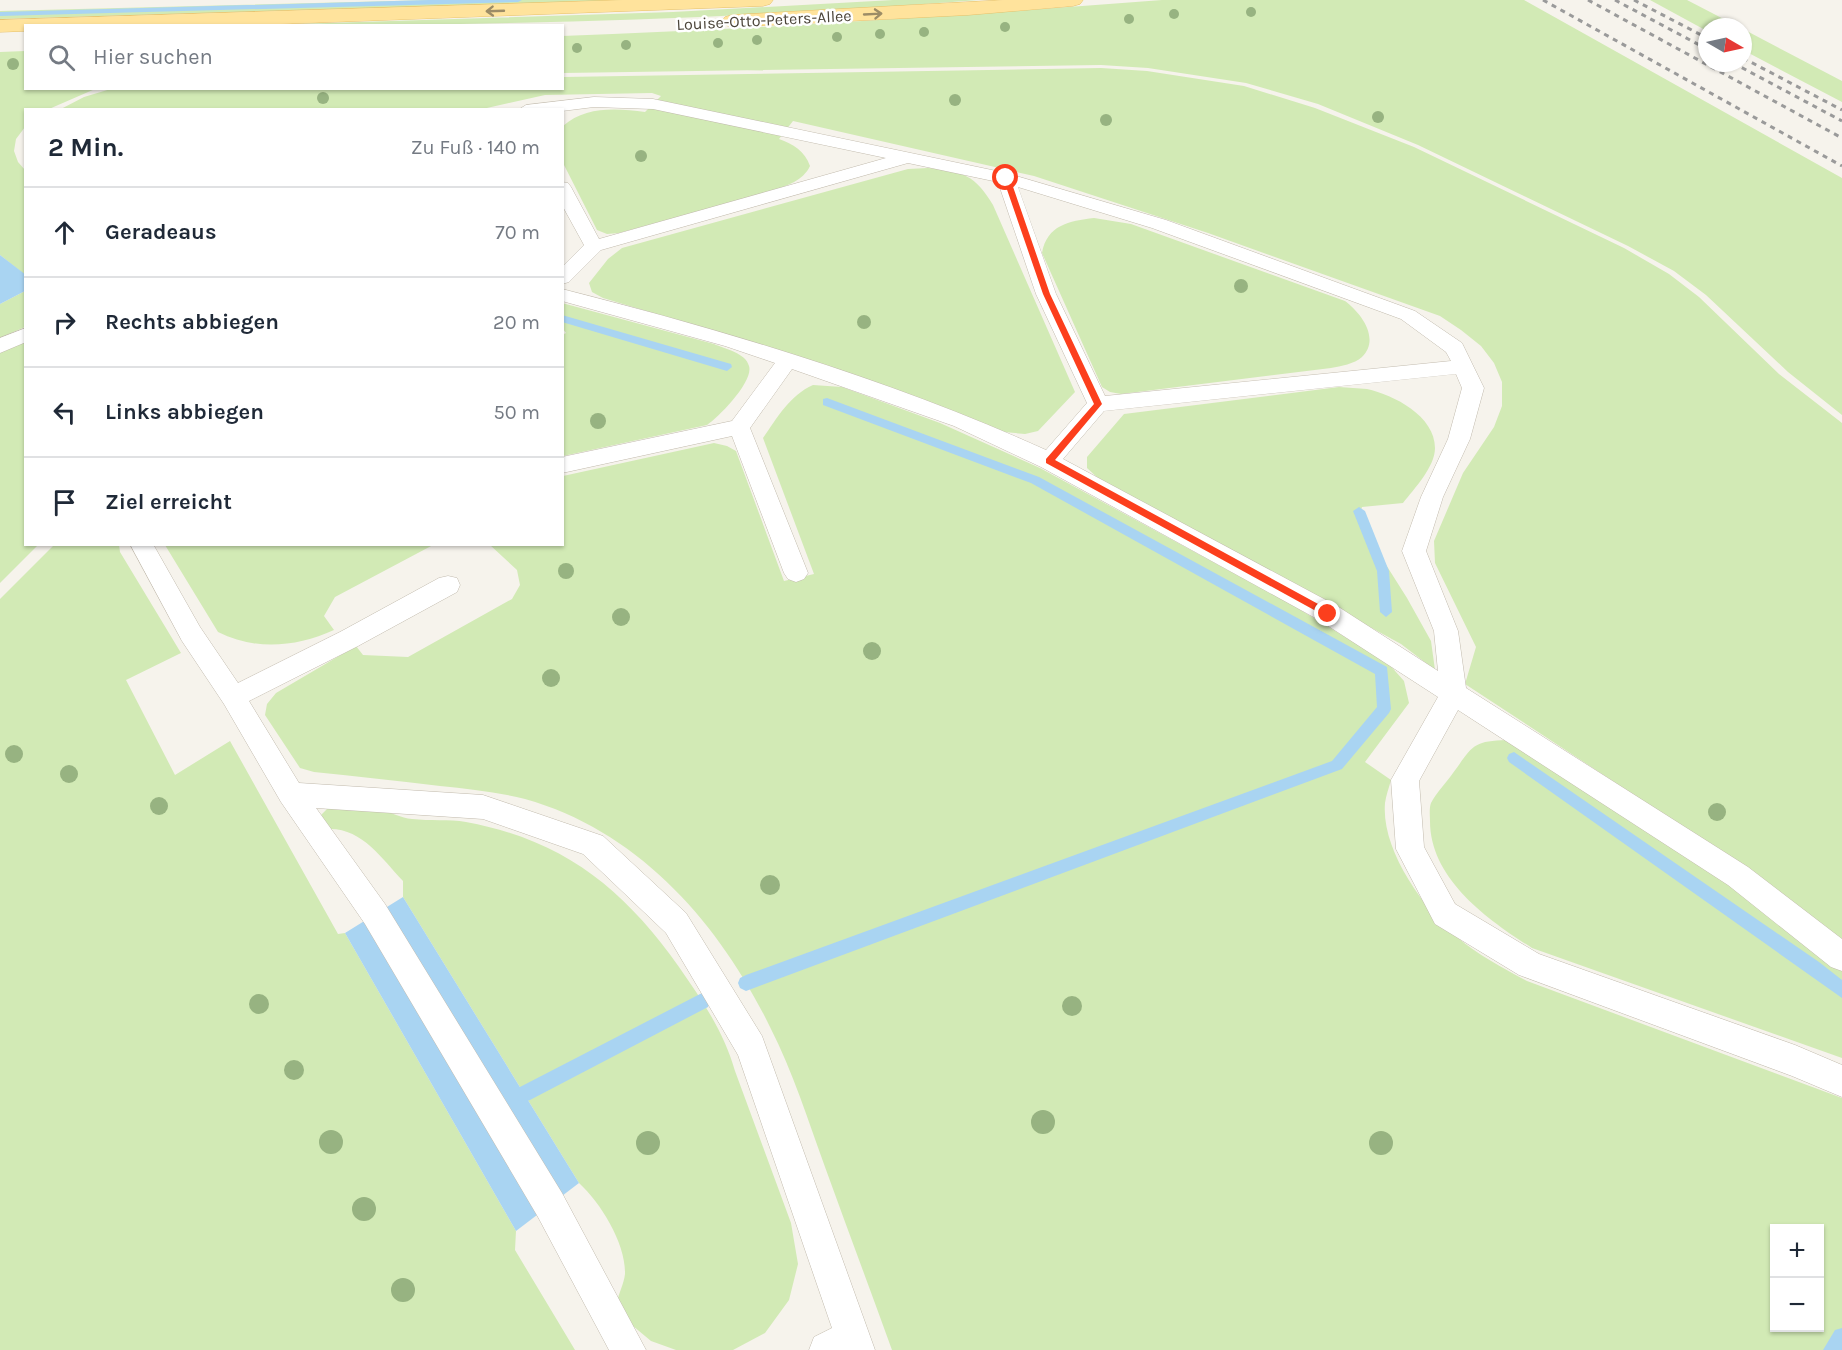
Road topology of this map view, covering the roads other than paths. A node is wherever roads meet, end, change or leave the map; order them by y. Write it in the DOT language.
graph roads {
  1 [pos="764,0"];
  2 [pos="1074,0"];
  3 [pos="717,22"];
  4 [pos="66,24"];
  5 [pos="24,25"];
  6 [pos="0,26"];
  7 [pos="24,44"];
  8 [pos="0,45"];
  9 [pos="543,108"];
  10 [pos="907,157"];
  11 [pos="1006,178"];
  12 [pos="564,191"];
  13 [pos="594,246"];
  14 [pos="564,276"];
  15 [pos="564,296"];
  16 [pos="24,335"];
  17 [pos="0,346"];
  18 [pos="788,360"];
  19 [pos="1463,367"];
  20 [pos="1098,404"];
  21 [pos="739,427"];
  22 [pos="1049,461"];
  23 [pos="564,465"];
  24 [pos="142,546"];
  25 [pos="796,573"];
  26 [pos="448,585"];
  27 [pos="1454,693"];
  28 [pos="233,698"];
  29 [pos="291,794"];
  30 [pos="1842,957"];
  31 [pos="1842,1080"];
  32 [pos="845,1346"];
  33 [pos="628,1350"];
  1 -- 4 [label="main road, Louise-Otto-Peters-Allee, one-way"];
  3 -- 2 [label="main road, Louise-Otto-Peters-Allee, one-way"];
  5 -- 6 [label="main road, Louise-Otto-Peters-Allee, one-way"];
  7 -- 8 [label="main road"];
  9 -- 10 [label="lane"];
  10 -- 11 [label="lane"];
  10 -- 13 [label="lane"];
  11 -- 19 [label="lane"];
  11 -- 20 [label="lane"];
  12 -- 13 [label="lane"];
  13 -- 14 [label="lane"];
  15 -- 18 [label="lane"];
  16 -- 17 [label="lane"];
  18 -- 21 [label="lane"];
  18 -- 22 [label="lane"];
  19 -- 20 [label="lane"];
  19 -- 27 [label="lane"];
  20 -- 22 [label="lane"];
  21 -- 23 [label="lane"];
  21 -- 25 [label="lane"];
  22 -- 27 [label="lane"];
  24 -- 28 [label="lane"];
  26 -- 28 [label="lane"];
  27 -- 30 [label="lane"];
  27 -- 31 [label="lane"];
  28 -- 29 [label="lane"];
  29 -- 32 [label="lane"];
  29 -- 33 [label="lane"];
}
